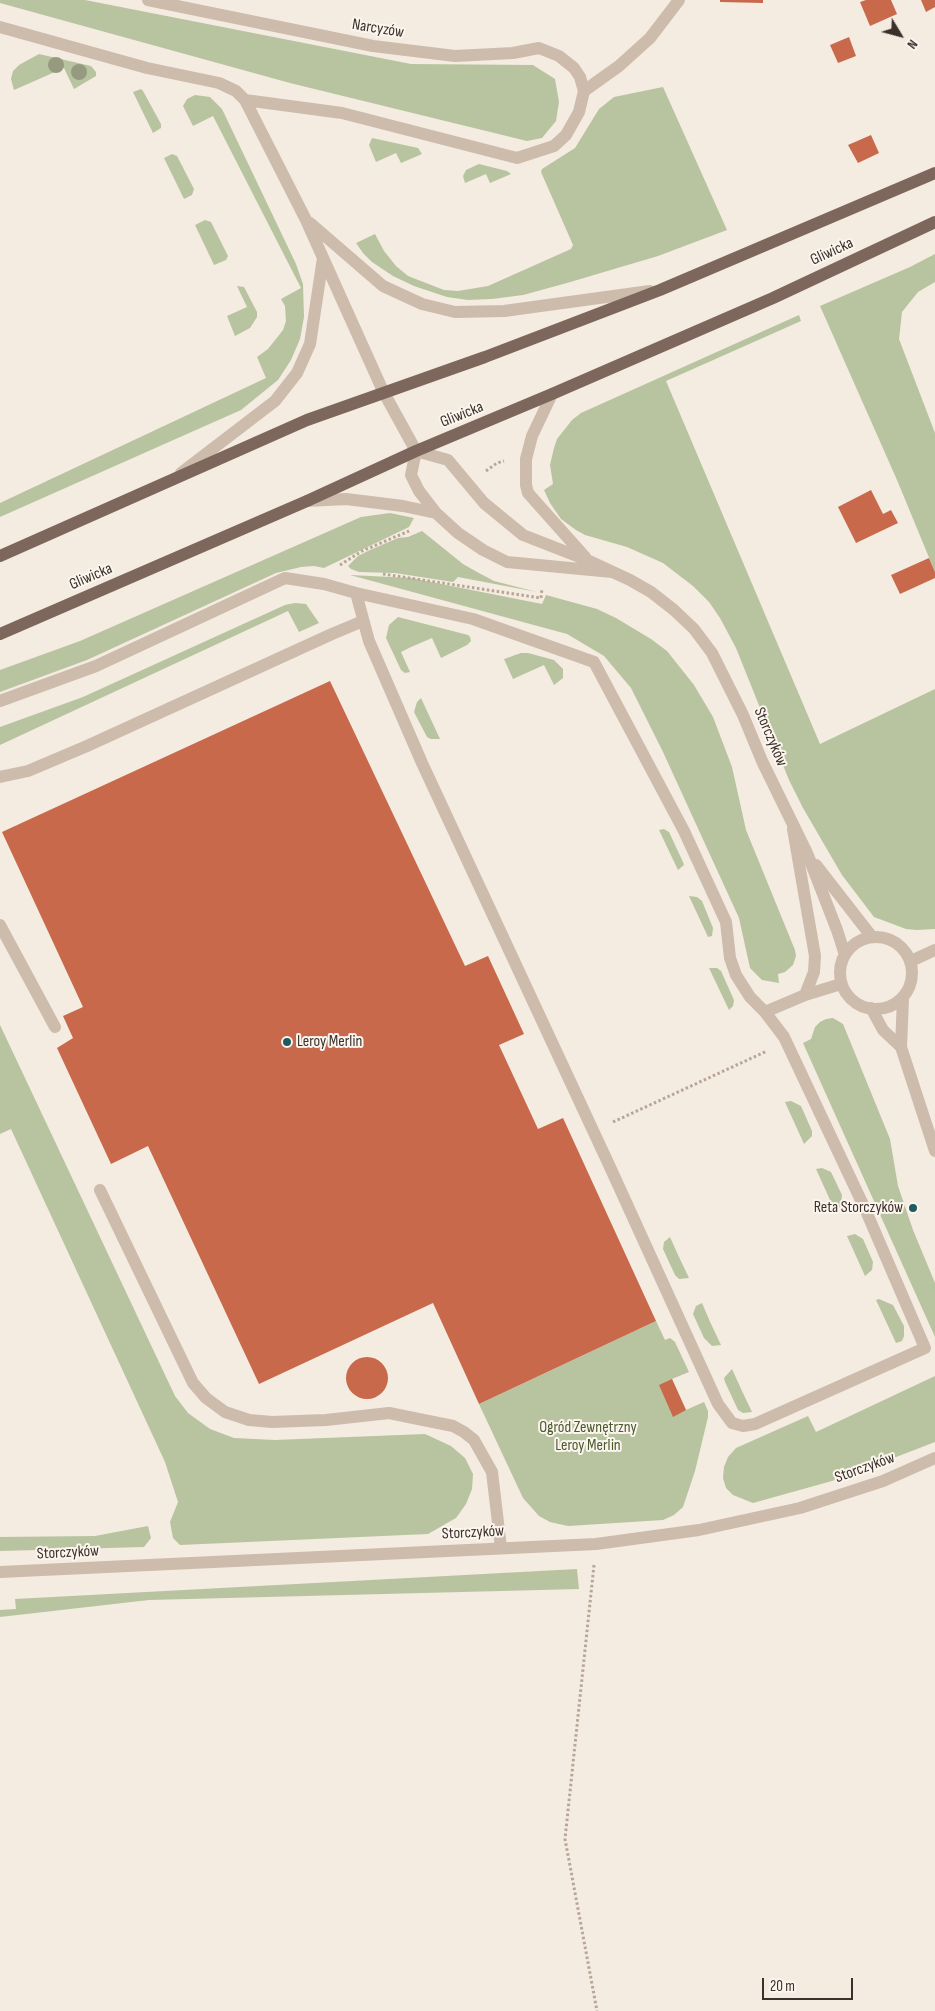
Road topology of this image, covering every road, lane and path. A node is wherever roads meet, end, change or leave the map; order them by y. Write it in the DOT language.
graph roads {
  1 [pos="148,0"];
  2 [pos="679,0"];
  3 [pos="0,27"];
  4 [pos="584,91"];
  5 [pos="245,100"];
  6 [pos="935,173"];
  7 [pos="306,220"];
  8 [pos="935,222"];
  9 [pos="324,258"];
  10 [pos="660,290"];
  11 [pos="383,391"];
  12 [pos="552,394"];
  13 [pos="416,451"];
  14 [pos="509,460"];
  15 [pos="483,473"];
  16 [pos="175,478"];
  17 [pos="306,501"];
  18 [pos="436,513"];
  19 [pos="410,530"];
  20 [pos="0,556"];
  21 [pos="587,560"];
  22 [pos="345,570"];
  23 [pos="612,572"];
  24 [pos="378,574"];
  25 [pos="542,588"];
  26 [pos="356,593"];
  27 [pos="363,622"];
  28 [pos="0,634"];
  29 [pos="0,701"];
  30 [pos="0,777"];
  31 [pos="793,826"];
  32 [pos="807,853"];
  33 [pos="0,925"];
  34 [pos="872,937"];
  35 [pos="935,950"];
  36 [pos="845,955"];
  37 [pos="911,961"];
  38 [pos="841,984"];
  39 [pos="804,995"];
  40 [pos="903,998"];
  41 [pos="871,1008"];
  42 [pos="765,1012"];
  43 [pos="55,1027"];
  44 [pos="901,1047"];
  45 [pos="772,1049"];
  46 [pos="606,1126"];
  47 [pos="935,1151"];
  48 [pos="100,1190"];
  49 [pos="935,1458"];
  50 [pos="596,1544"];
  51 [pos="501,1548"];
  52 [pos="0,1572"];
  53 [pos="597,2011"];
  1 -- 4 [label="street, Narcyzów"];
  2 -- 4 [label="street"];
  3 -- 5 [label="street"];
  4 -- 5 [label="street"];
  5 -- 7 [label="street"];
  6 -- 10 [label="main road, Gliwicka"];
  7 -- 9 [label="street"];
  7 -- 10 [label="street"];
  8 -- 12 [label="main road, Gliwicka"];
  9 -- 11 [label="street"];
  9 -- 16 [label="street"];
  10 -- 11 [label="main road, Gliwicka"];
  11 -- 13 [label="street"];
  11 -- 16 [label="main road, Gliwicka"];
  12 -- 13 [label="main road, Gliwicka"];
  12 -- 21 [label="street, Storczyków"];
  13 -- 17 [label="main road, Gliwicka"];
  13 -- 18 [label="street, Storczyków"];
  13 -- 21 [label="street, Storczyków"];
  14 -- 15 [label="path"];
  16 -- 20 [label="main road, Gliwicka"];
  17 -- 18 [label="street"];
  17 -- 28 [label="main road, Gliwicka"];
  18 -- 23 [label="street, Storczyków"];
  19 -- 22 [label="path"];
  21 -- 23 [label="street, Storczyków"];
  23 -- 31 [label="street, Storczyków"];
  24 -- 25 [label="path"];
  26 -- 27 [label="street"];
  26 -- 29 [label="street"];
  26 -- 42 [label="street"];
  27 -- 30 [label="street"];
  27 -- 42 [label="street"];
  31 -- 32 [label="street, Storczyków"];
  31 -- 39 [label="street"];
  32 -- 34 [label="street"];
  32 -- 36 [label="street, Storczyków"];
  33 -- 43 [label="street"];
  34 -- 36 [label="street"];
  34 -- 37 [label="street"];
  35 -- 37 [label="street"];
  36 -- 38 [label="street"];
  37 -- 40 [label="street"];
  38 -- 39 [label="street"];
  38 -- 41 [label="street"];
  39 -- 42 [label="street"];
  40 -- 41 [label="street"];
  40 -- 44 [label="street"];
  41 -- 44 [label="street"];
  44 -- 47 [label="street"];
  45 -- 46 [label="path"];
  48 -- 51 [label="street"];
  49 -- 50 [label="street, Storczyków"];
  50 -- 51 [label="street, Storczyków"];
  50 -- 53 [label="path"];
  51 -- 52 [label="street, Storczyków"];
}
